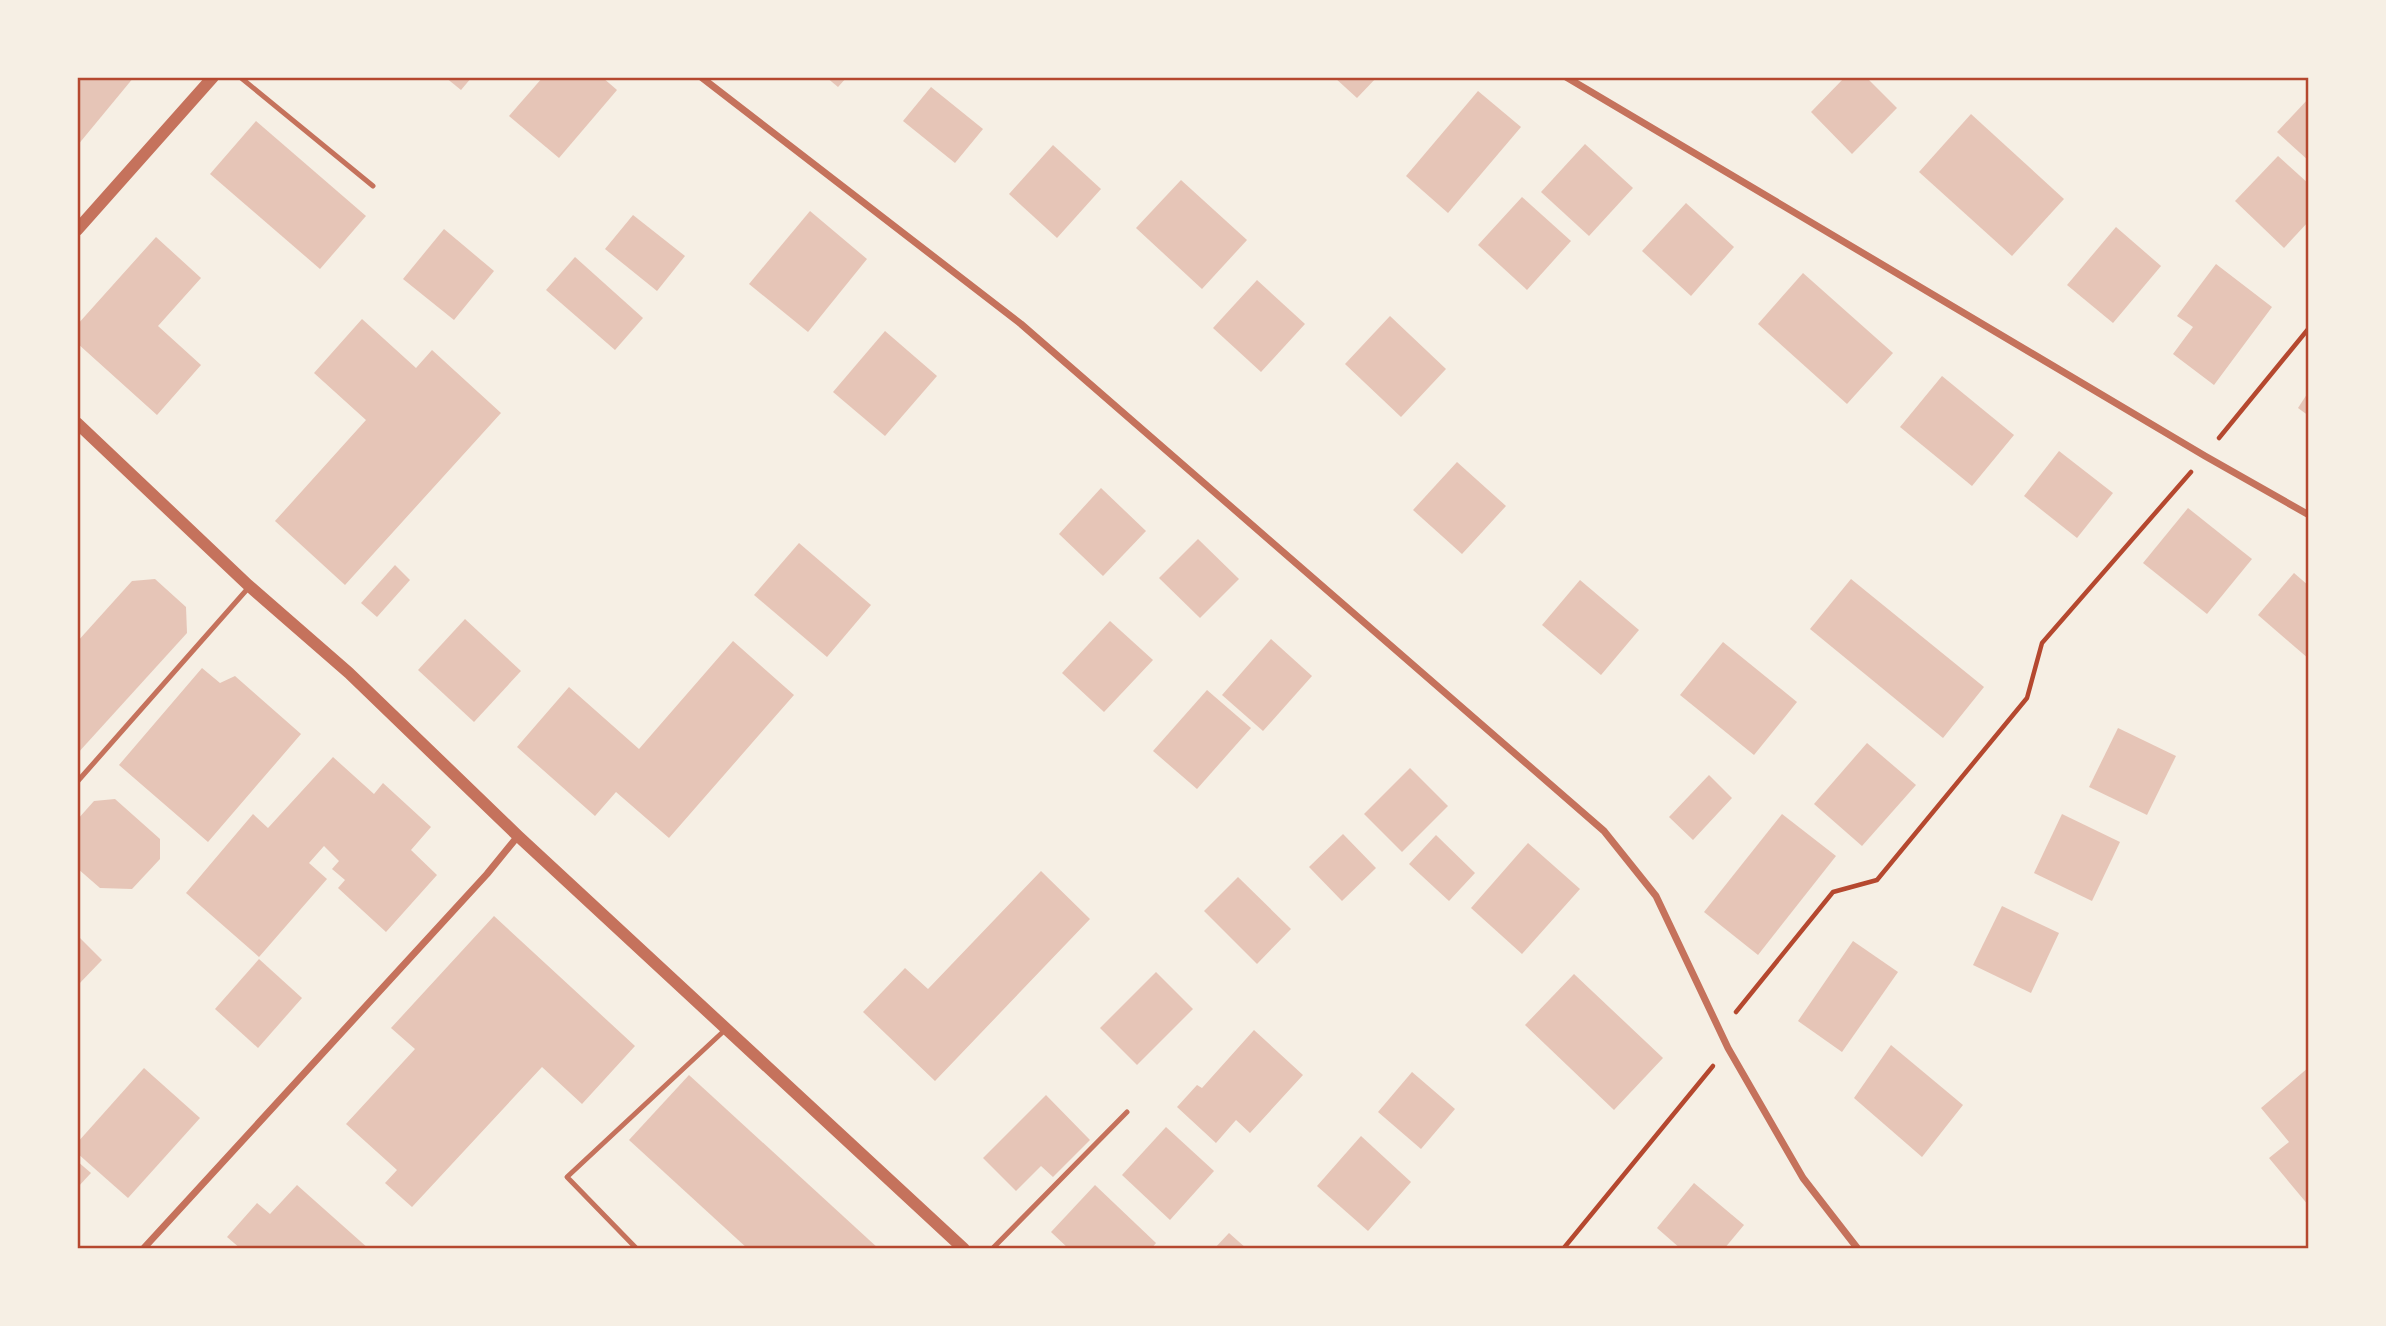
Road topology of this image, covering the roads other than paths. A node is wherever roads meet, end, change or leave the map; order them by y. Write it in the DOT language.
graph roads {
  1 [pos="213,77"];
  2 [pos="240,77"];
  3 [pos="701,77"];
  4 [pos="1566,77"];
  5 [pos="373,186"];
  6 [pos="77,230"];
  7 [pos="77,423"];
  8 [pos="2309,515"];
  9 [pos="250,586"];
  10 [pos="77,782"];
  11 [pos="518,836"];
  12 [pos="726,1029"];
  13 [pos="1127,1112"];
  14 [pos="143,1249"];
  15 [pos="637,1249"];
  16 [pos="964,1249"];
  17 [pos="992,1249"];
  18 [pos="1858,1249"];
  1 -- 6 [label="street"];
  2 -- 5 [label="lane"];
  3 -- 18 [label="street"];
  4 -- 8 [label="street"];
  7 -- 9 [label="street"];
  9 -- 10 [label="lane"];
  9 -- 11 [label="street"];
  11 -- 12 [label="street"];
  11 -- 14 [label="street"];
  12 -- 15 [label="lane"];
  12 -- 16 [label="street"];
  13 -- 17 [label="lane"];
}
